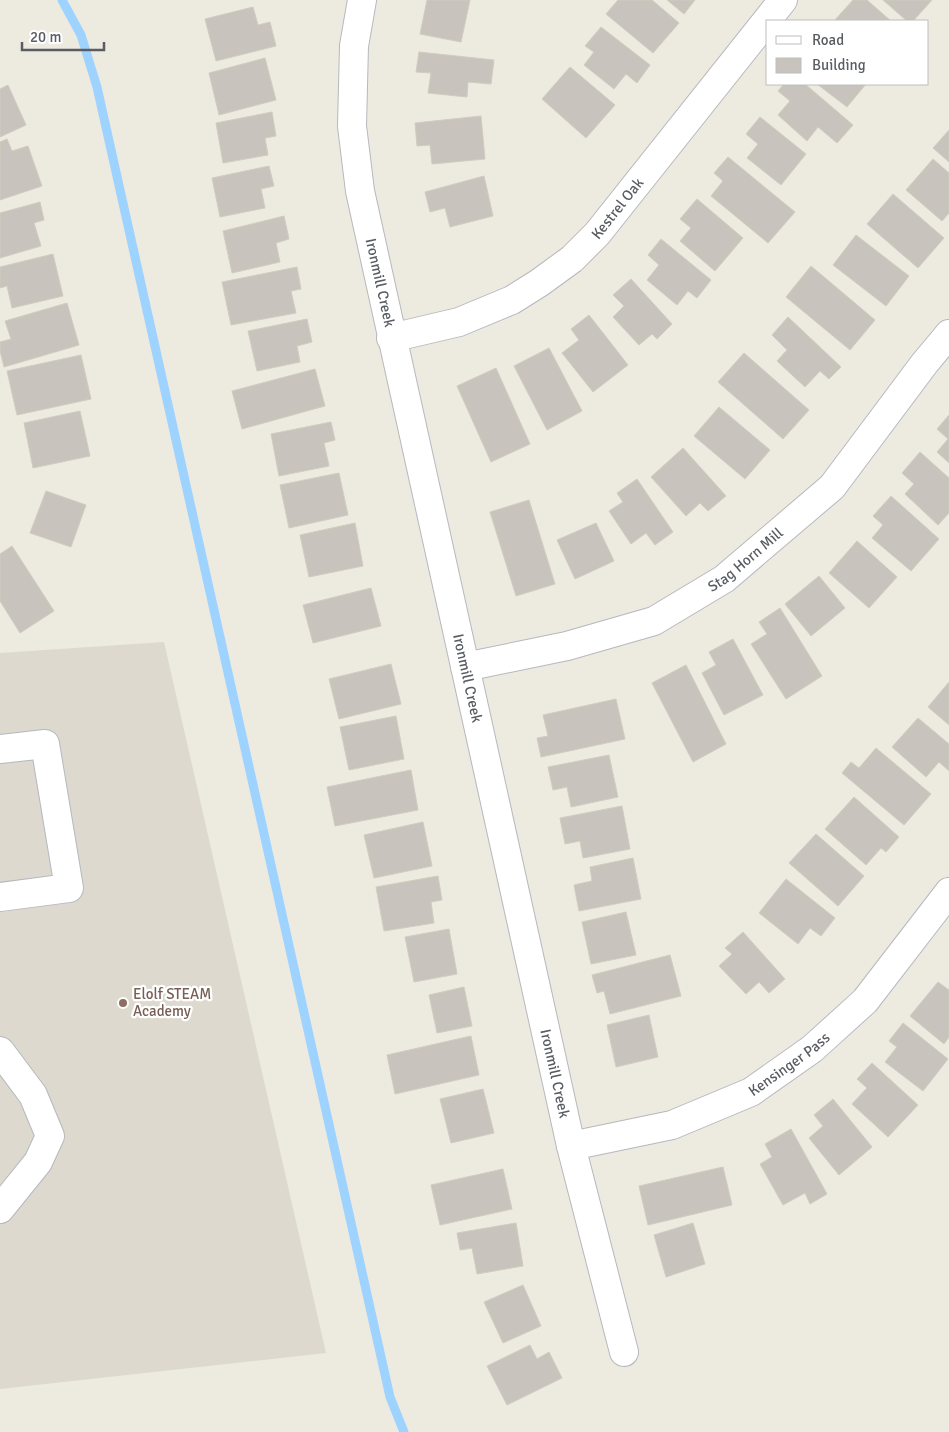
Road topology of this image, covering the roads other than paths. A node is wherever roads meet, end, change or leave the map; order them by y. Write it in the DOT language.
graph roads {
  1 [pos="362,0"];
  2 [pos="783,0"];
  3 [pos="767,20"];
  4 [pos="766,21"];
  5 [pos="949,334"];
  6 [pos="391,338"];
  7 [pos="465,667"];
  8 [pos="0,749"];
  9 [pos="949,892"];
  10 [pos="0,897"];
  11 [pos="0,1051"];
  12 [pos="571,1146"];
  13 [pos="0,1209"];
  14 [pos="624,1352"];
  1 -- 6 [label="street, Ironmill Creek"];
  2 -- 3 [label="street, Kestrel Oak"];
  4 -- 6 [label="street, Kestrel Oak"];
  5 -- 7 [label="street, Stag Horn Mill"];
  6 -- 7 [label="street, Ironmill Creek"];
  7 -- 12 [label="street, Ironmill Creek"];
  8 -- 10 [label="street"];
  9 -- 12 [label="street, Kensinger Pass"];
  11 -- 13 [label="street"];
  12 -- 14 [label="street, Ironmill Creek"];
}
